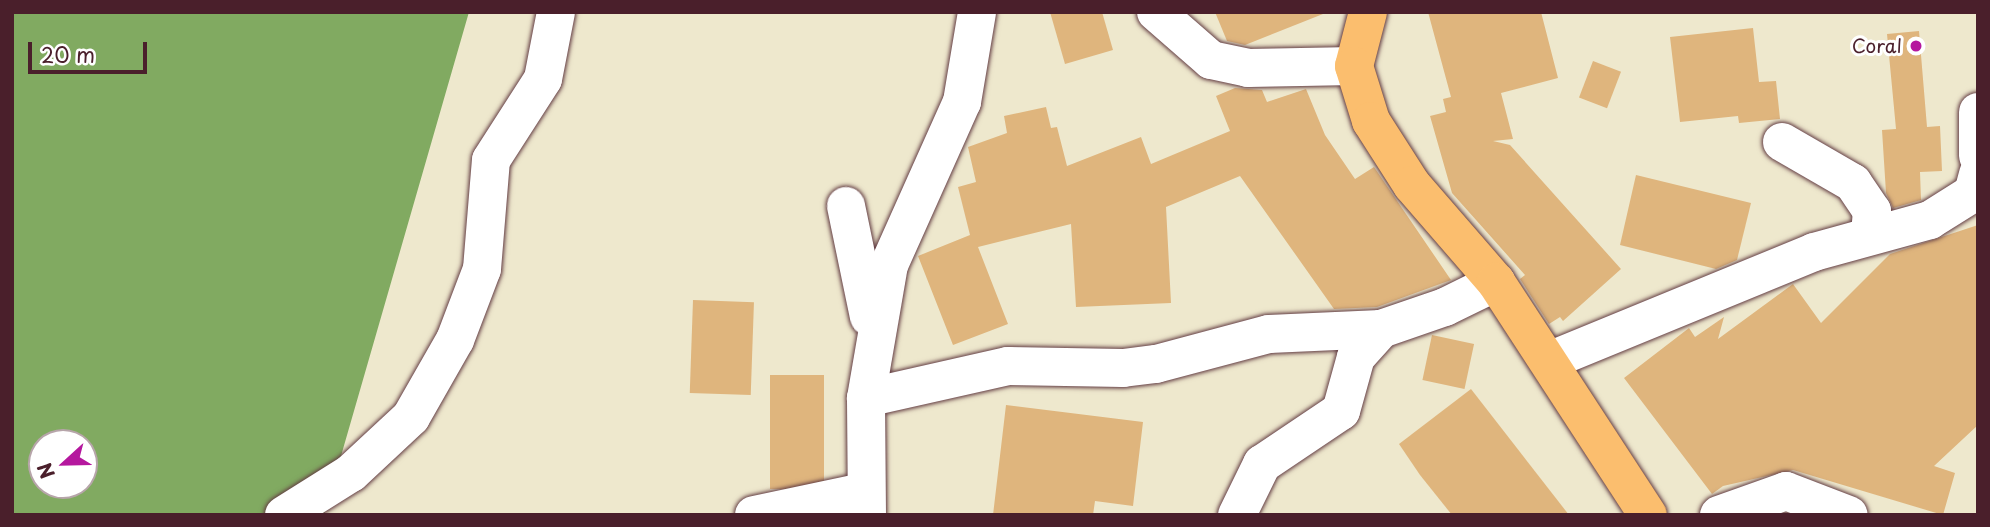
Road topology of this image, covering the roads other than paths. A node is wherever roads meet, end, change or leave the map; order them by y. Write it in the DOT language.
graph roads {
  1 [pos="556,12"];
  2 [pos="977,12"];
  3 [pos="1156,12"];
  4 [pos="1368,12"];
  5 [pos="1354,66"];
  6 [pos="1978,112"];
  7 [pos="1782,142"];
  8 [pos="1978,156"];
  9 [pos="1978,174"];
  10 [pos="846,206"];
  11 [pos="1870,235"];
  12 [pos="1496,282"];
  13 [pos="1381,329"];
  14 [pos="872,343"];
  15 [pos="1551,360"];
  16 [pos="866,398"];
  17 [pos="865,503"];
  18 [pos="284,515"];
  19 [pos="754,515"];
  20 [pos="1237,515"];
  21 [pos="1648,515"];
  22 [pos="1719,515"];
  23 [pos="1849,515"];
  1 -- 18 [label="street"];
  2 -- 14 [label="street"];
  3 -- 5 [label="street"];
  4 -- 5 [label="main road"];
  5 -- 12 [label="main road"];
  6 -- 8 [label="street"];
  7 -- 11 [label="street"];
  9 -- 11 [label="street"];
  10 -- 14 [label="street"];
  11 -- 15 [label="street"];
  12 -- 13 [label="street"];
  12 -- 15 [label="main road"];
  13 -- 16 [label="street"];
  13 -- 20 [label="street"];
  14 -- 16 [label="street"];
  15 -- 21 [label="main road"];
  16 -- 17 [label="street"];
  17 -- 19 [label="street"];
  22 -- 23 [label="street"];
}
